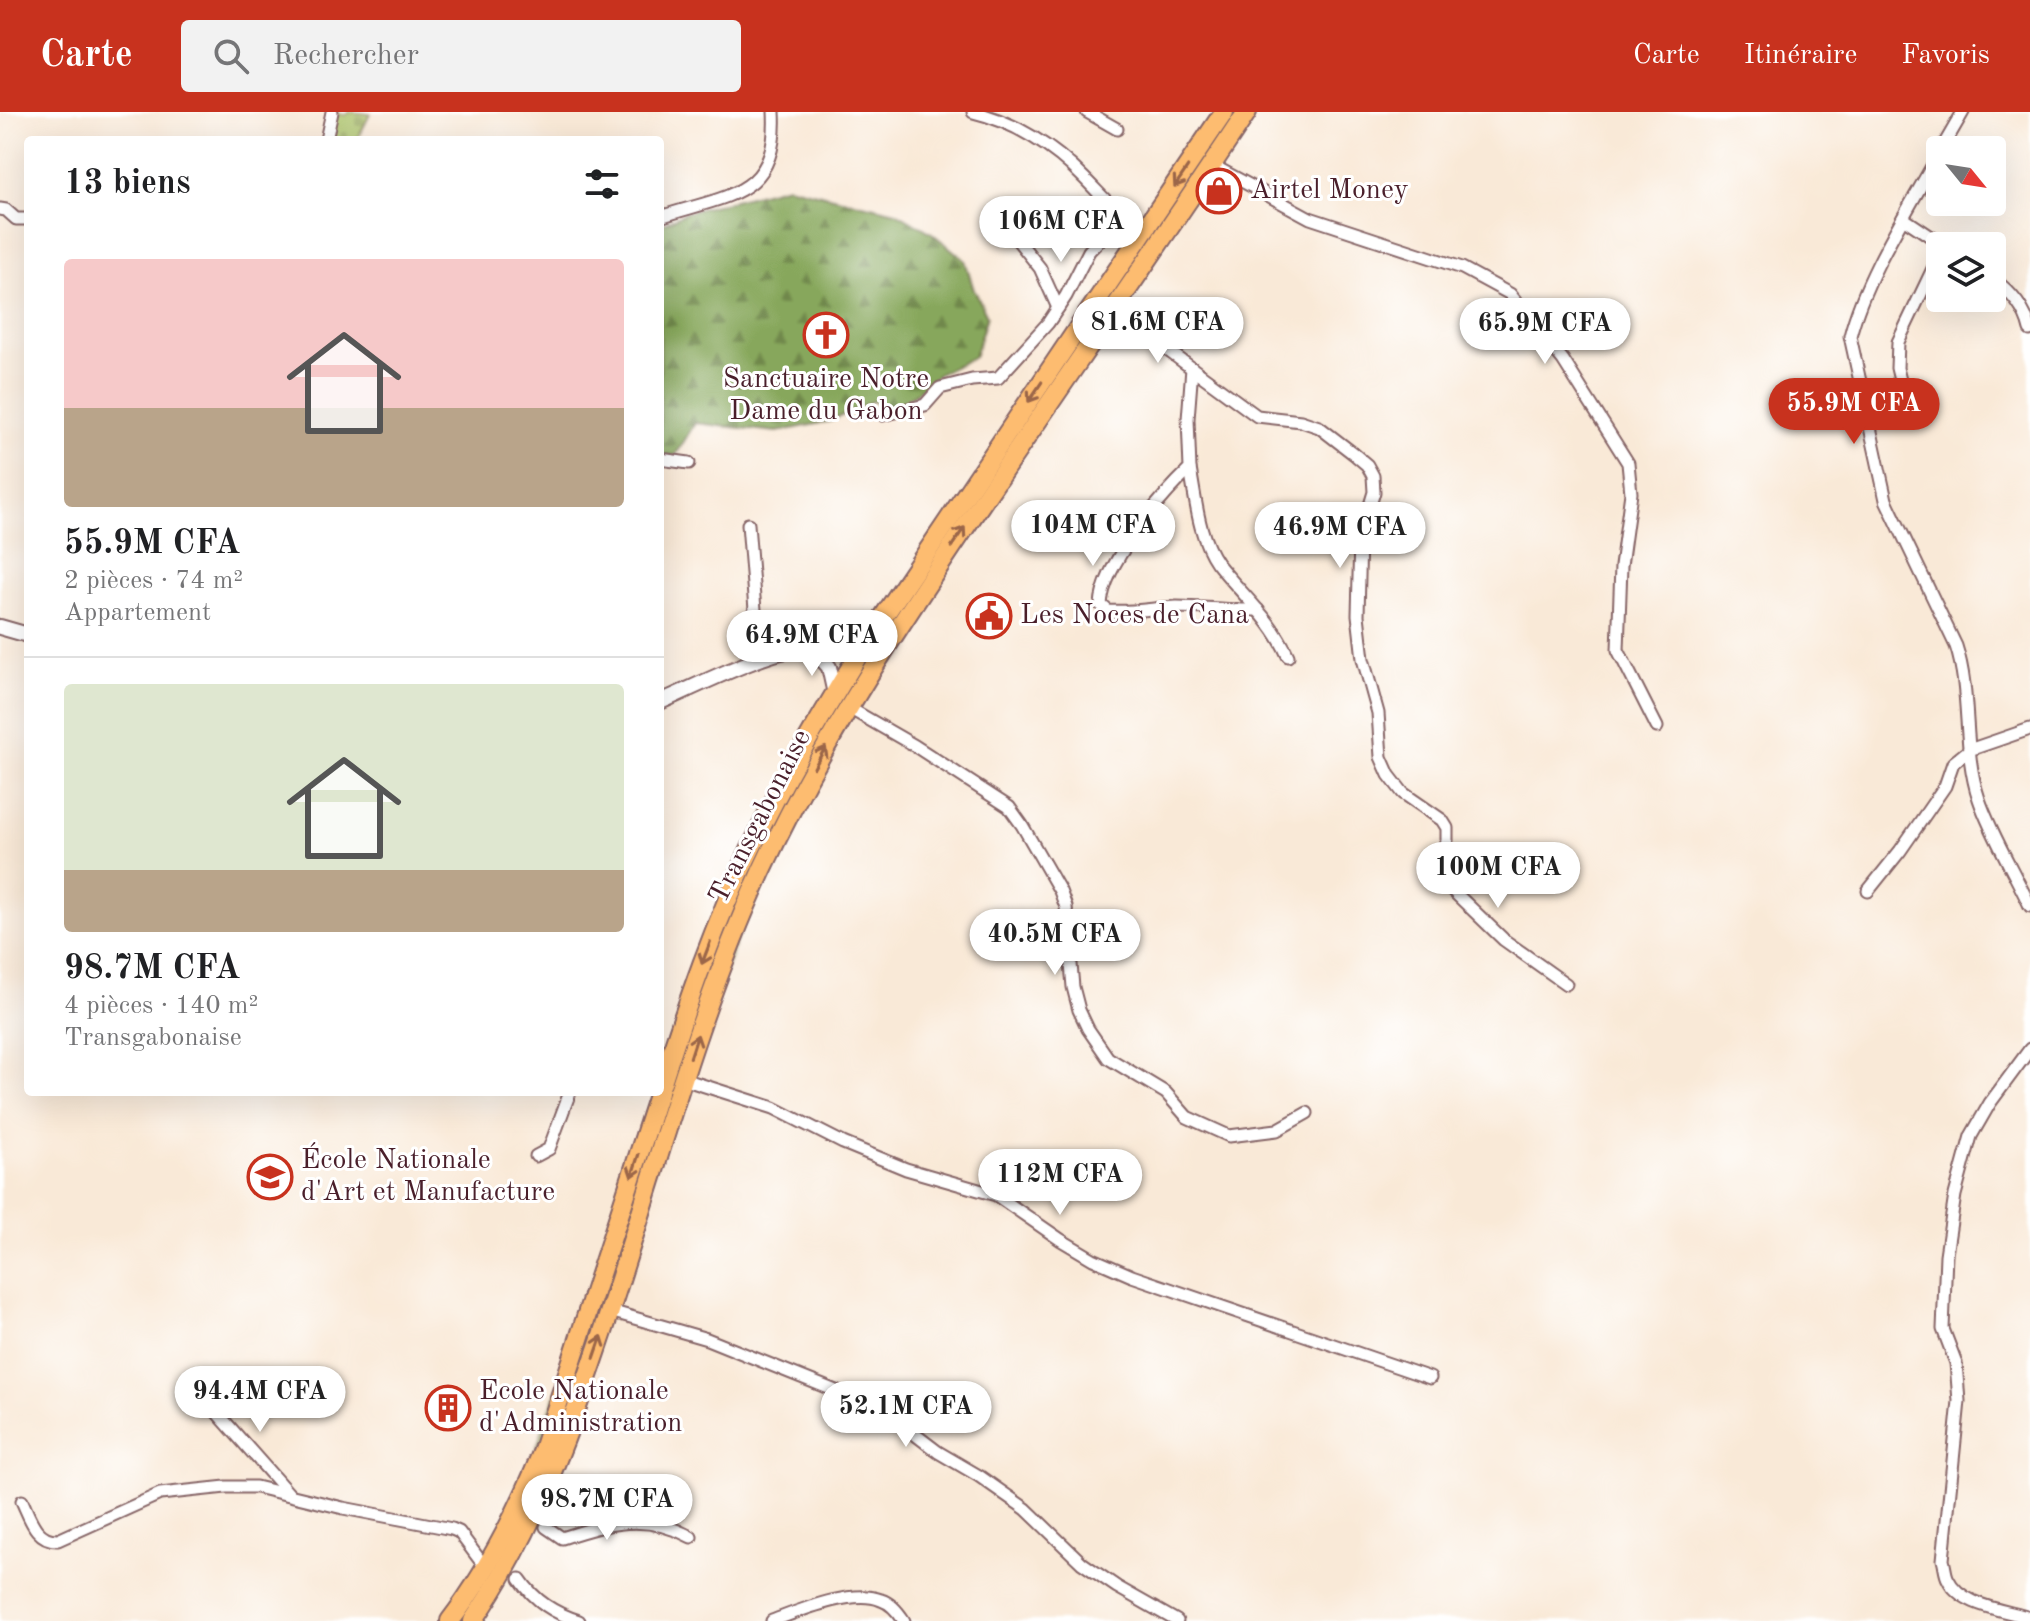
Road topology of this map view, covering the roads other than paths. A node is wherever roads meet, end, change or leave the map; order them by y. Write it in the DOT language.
graph roads {
  1 [pos="332,112"];
  2 [pos="774,112"];
  3 [pos="973,112"];
  4 [pos="1087,112"];
  5 [pos="1224,112"];
  6 [pos="1247,112"];
  7 [pos="1963,112"];
  8 [pos="992,114"];
  9 [pos="1117,129"];
  10 [pos="327,136"];
  11 [pos="1949,136"];
  12 [pos="1212,165"];
  13 [pos="1926,176"];
  14 [pos="0,209"];
  15 [pos="664,216"];
  16 [pos="1122,217"];
  17 [pos="1903,218"];
  18 [pos="24,219"];
  19 [pos="1133,226"];
  20 [pos="1926,234"];
  21 [pos="1016,238"];
  22 [pos="1926,283"];
  23 [pos="2006,288"];
  24 [pos="1058,308"];
  25 [pos="2030,330"];
  26 [pos="1144,333"];
  27 [pos="1192,368"];
  28 [pos="883,415"];
  29 [pos="1909,418"];
  30 [pos="664,460"];
  31 [pos="689,463"];
  32 [pos="1190,469"];
  33 [pos="748,524"];
  34 [pos="1258,610"];
  35 [pos="881,620"];
  36 [pos="0,627"];
  37 [pos="24,634"];
  38 [pos="811,648"];
  39 [pos="1288,656"];
  40 [pos="764,657"];
  41 [pos="835,694"];
  42 [pos="664,700"];
  43 [pos="849,708"];
  44 [pos="1657,727"];
  45 [pos="2030,729"];
  46 [pos="1969,750"];
  47 [pos="1868,891"];
  48 [pos="2030,906"];
  49 [pos="1566,984"];
  50 [pos="2030,1049"];
  51 [pos="664,1075"];
  52 [pos="683,1079"];
  53 [pos="569,1096"];
  54 [pos="657,1096"];
  55 [pos="1307,1113"];
  56 [pos="536,1156"];
  57 [pos="610,1311"];
  58 [pos="1430,1378"];
  59 [pos="205,1399"];
  60 [pos="288,1494"];
  61 [pos="22,1501"];
  62 [pos="546,1527"];
  63 [pos="691,1537"];
  64 [pos="485,1567"];
  65 [pos="520,1579"];
  66 [pos="2030,1618"];
  67 [pos="450,1621"];
  68 [pos="473,1621"];
  69 [pos="579,1621"];
  70 [pos="772,1621"];
  71 [pos="904,1621"];
  72 [pos="1177,1621"];
  1 -- 10 [label="street"];
  2 -- 15 [label="street"];
  3 -- 8 [label="street"];
  4 -- 9 [label="street"];
  5 -- 35 [label="highway, Transgabonaise, one-way"];
  6 -- 12 [label="highway, Transgabonaise"];
  7 -- 11 [label="street"];
  8 -- 16 [label="street"];
  43 -- 12 [label="highway, Transgabonaise, one-way"];
  12 -- 44 [label="street"];
  13 -- 17 [label="street"];
  14 -- 18 [label="street"];
  16 -- 19 [label="street"];
  16 -- 24 [label="street"];
  17 -- 20 [label="street"];
  17 -- 46 [label="street"];
  21 -- 24 [label="street"];
  22 -- 29 [label="street"];
  23 -- 25 [label="street"];
  24 -- 28 [label="street"];
  26 -- 27 [label="street"];
  27 -- 32 [label="street"];
  27 -- 49 [label="street"];
  30 -- 31 [label="street"];
  32 -- 34 [label="street"];
  32 -- 34 [label="street"];
  33 -- 40 [label="street"];
  34 -- 39 [label="street"];
  35 -- 38 [label="street"];
  35 -- 41 [label="highway, Transgabonaise"];
  36 -- 37 [label="street"];
  38 -- 40 [label="street"];
  38 -- 41 [label="street"];
  40 -- 42 [label="street"];
  41 -- 51 [label="highway, Transgabonaise, one-way"];
  52 -- 43 [label="highway, Transgabonaise, one-way"];
  43 -- 55 [label="street"];
  45 -- 46 [label="street"];
  46 -- 47 [label="street"];
  46 -- 48 [label="street"];
  50 -- 66 [label="street"];
  52 -- 57 [label="highway, Transgabonaise"];
  52 -- 58 [label="street"];
  53 -- 56 [label="street"];
  54 -- 64 [label="highway, Transgabonaise, one-way"];
  68 -- 57 [label="highway, Transgabonaise, one-way"];
  57 -- 72 [label="street"];
  59 -- 60 [label="street"];
  60 -- 61 [label="street"];
  60 -- 64 [label="street"];
  62 -- 63 [label="street"];
  64 -- 67 [label="highway, Transgabonaise"];
  65 -- 69 [label="street"];
  70 -- 71 [label="street"];
}
